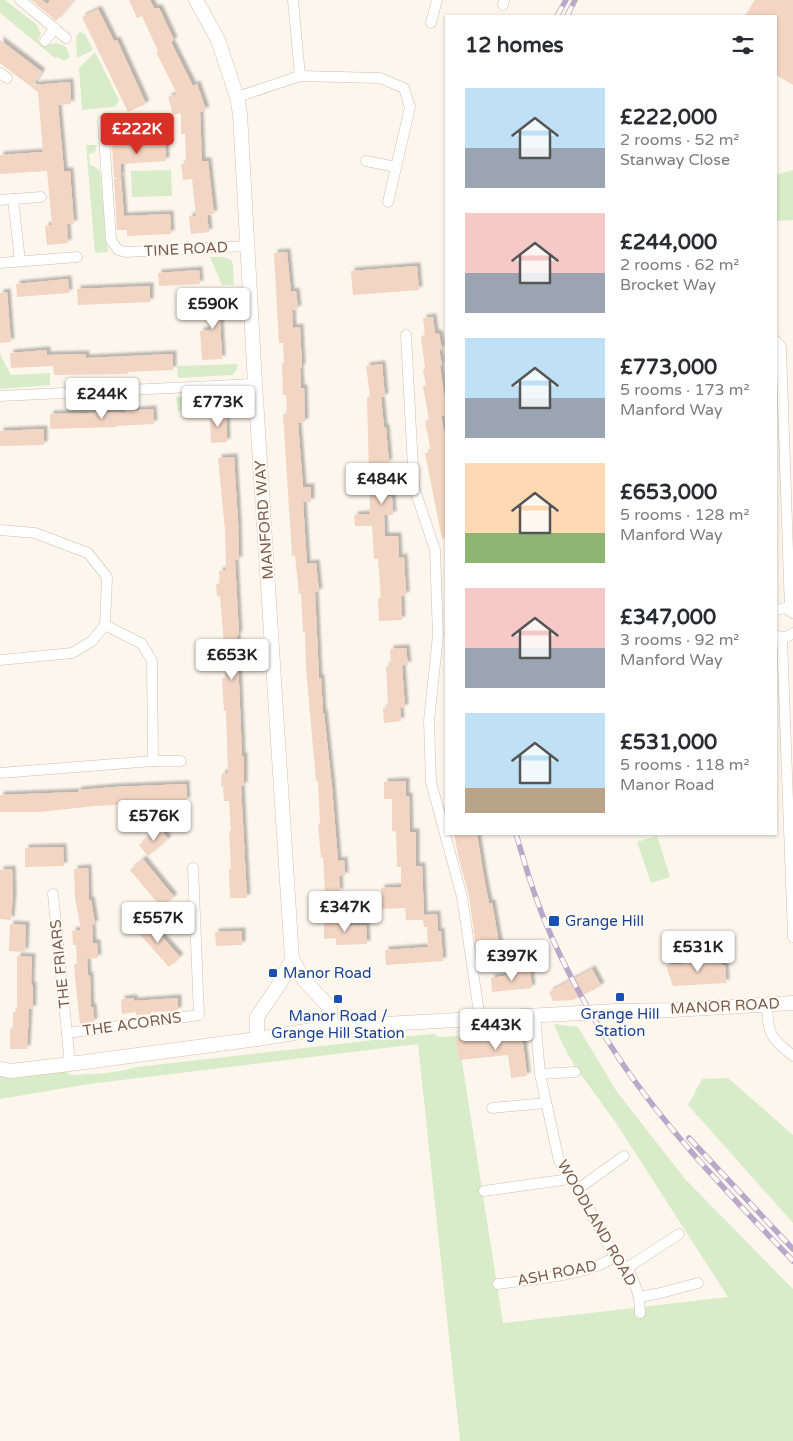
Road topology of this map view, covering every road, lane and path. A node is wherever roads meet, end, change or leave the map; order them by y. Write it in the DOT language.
graph roads {
  1 [pos="20,0"];
  2 [pos="196,0"];
  3 [pos="293,0"];
  4 [pos="437,0"];
  5 [pos="431,23"];
  6 [pos="55,28"];
  7 [pos="66,38"];
  8 [pos="45,41"];
  9 [pos="300,76"];
  10 [pos="237,97"];
  11 [pos="103,120"];
  12 [pos="366,161"];
  13 [pos="396,167"];
  14 [pos="41,197"];
  15 [pos="12,199"];
  16 [pos="0,200"];
  17 [pos="388,202"];
  18 [pos="247,246"];
  19 [pos="77,257"];
  20 [pos="20,261"];
  21 [pos="0,263"];
  22 [pos="406,335"];
  23 [pos="777,342"];
  24 [pos="255,384"];
  25 [pos="0,396"];
  26 [pos="0,530"];
  27 [pos="777,610"];
  28 [pos="791,612"];
  29 [pos="105,625"];
  30 [pos="793,633"];
  31 [pos="779,637"];
  32 [pos="0,660"];
  33 [pos="153,761"];
  34 [pos="181,761"];
  35 [pos="0,773"];
  36 [pos="445,834"];
  37 [pos="445,835"];
  38 [pos="192,868"];
  39 [pos="52,894"];
  40 [pos="793,937"];
  41 [pos="292,959"];
  42 [pos="793,1003"];
  43 [pos="767,1004"];
  44 [pos="535,1016"];
  45 [pos="480,1019"];
  46 [pos="331,1027"];
  47 [pos="67,1033"];
  48 [pos="257,1039"];
  49 [pos="793,1056"];
  50 [pos="70,1064"];
  51 [pos="0,1069"];
  52 [pos="575,1072"];
  53 [pos="540,1074"];
  54 [pos="546,1103"];
  55 [pos="492,1108"];
  56 [pos="624,1156"];
  57 [pos="570,1179"];
  58 [pos="578,1189"];
  59 [pos="484,1190"];
  60 [pos="679,1234"];
  61 [pos="615,1256"];
  62 [pos="627,1268"];
  63 [pos="698,1283"];
  64 [pos="498,1284"];
  65 [pos="639,1297"];
  66 [pos="640,1312"];
  1 -- 6 [label="street"];
  2 -- 10 [label="street, MANFORD WAY"];
  3 -- 9 [label="street"];
  4 -- 5 [label="street"];
  6 -- 7 [label="street"];
  6 -- 8 [label="street"];
  9 -- 10 [label="street"];
  9 -- 13 [label="street"];
  10 -- 18 [label="street, MANFORD WAY"];
  11 -- 18 [label="street, TINE ROAD"];
  12 -- 13 [label="street"];
  13 -- 17 [label="street"];
  14 -- 15 [label="street"];
  15 -- 16 [label="street"];
  15 -- 20 [label="street"];
  18 -- 24 [label="street, MANFORD WAY"];
  19 -- 20 [label="street"];
  20 -- 21 [label="street"];
  22 -- 36 [label="street"];
  23 -- 28 [label="street"];
  24 -- 25 [label="street"];
  24 -- 41 [label="street, MANFORD WAY"];
  26 -- 29 [label="street"];
  27 -- 28 [label="street"];
  29 -- 32 [label="street"];
  29 -- 33 [label="street"];
  30 -- 31 [label="street"];
  31 -- 40 [label="street"];
  33 -- 34 [label="street"];
  33 -- 35 [label="street"];
  37 -- 45 [label="street"];
  38 -- 47 [label="street, THE ACORNS"];
  39 -- 47 [label="street, THE FRIARS"];
  41 -- 46 [label="street, MANFORD WAY"];
  41 -- 48 [label="street, MANFORD WAY"];
  42 -- 43 [label="street, MANOR ROAD"];
  43 -- 44 [label="street, MANOR ROAD, bridge"];
  43 -- 49 [label="street"];
  44 -- 45 [label="street, MANOR ROAD"];
  44 -- 53 [label="street, WOODLAND ROAD"];
  45 -- 46 [label="street, MANOR ROAD"];
  46 -- 48 [label="street, MANOR ROAD"];
  47 -- 50 [label="street, THE FRIARS"];
  48 -- 50 [label="street, MANOR ROAD"];
  50 -- 51 [label="street, MANOR ROAD"];
  52 -- 53 [label="street"];
  53 -- 54 [label="street, WOODLAND ROAD"];
  54 -- 55 [label="street"];
  54 -- 57 [label="street, WOODLAND ROAD"];
  56 -- 58 [label="street"];
  57 -- 58 [label="street, WOODLAND ROAD"];
  57 -- 59 [label="street"];
  58 -- 61 [label="street, WOODLAND ROAD"];
  60 -- 62 [label="street"];
  61 -- 62 [label="street, WOODLAND ROAD"];
  61 -- 64 [label="street, ASH ROAD"];
  62 -- 65 [label="street, WOODLAND ROAD"];
  63 -- 65 [label="street"];
  65 -- 66 [label="street, WOODLAND ROAD"];
}
